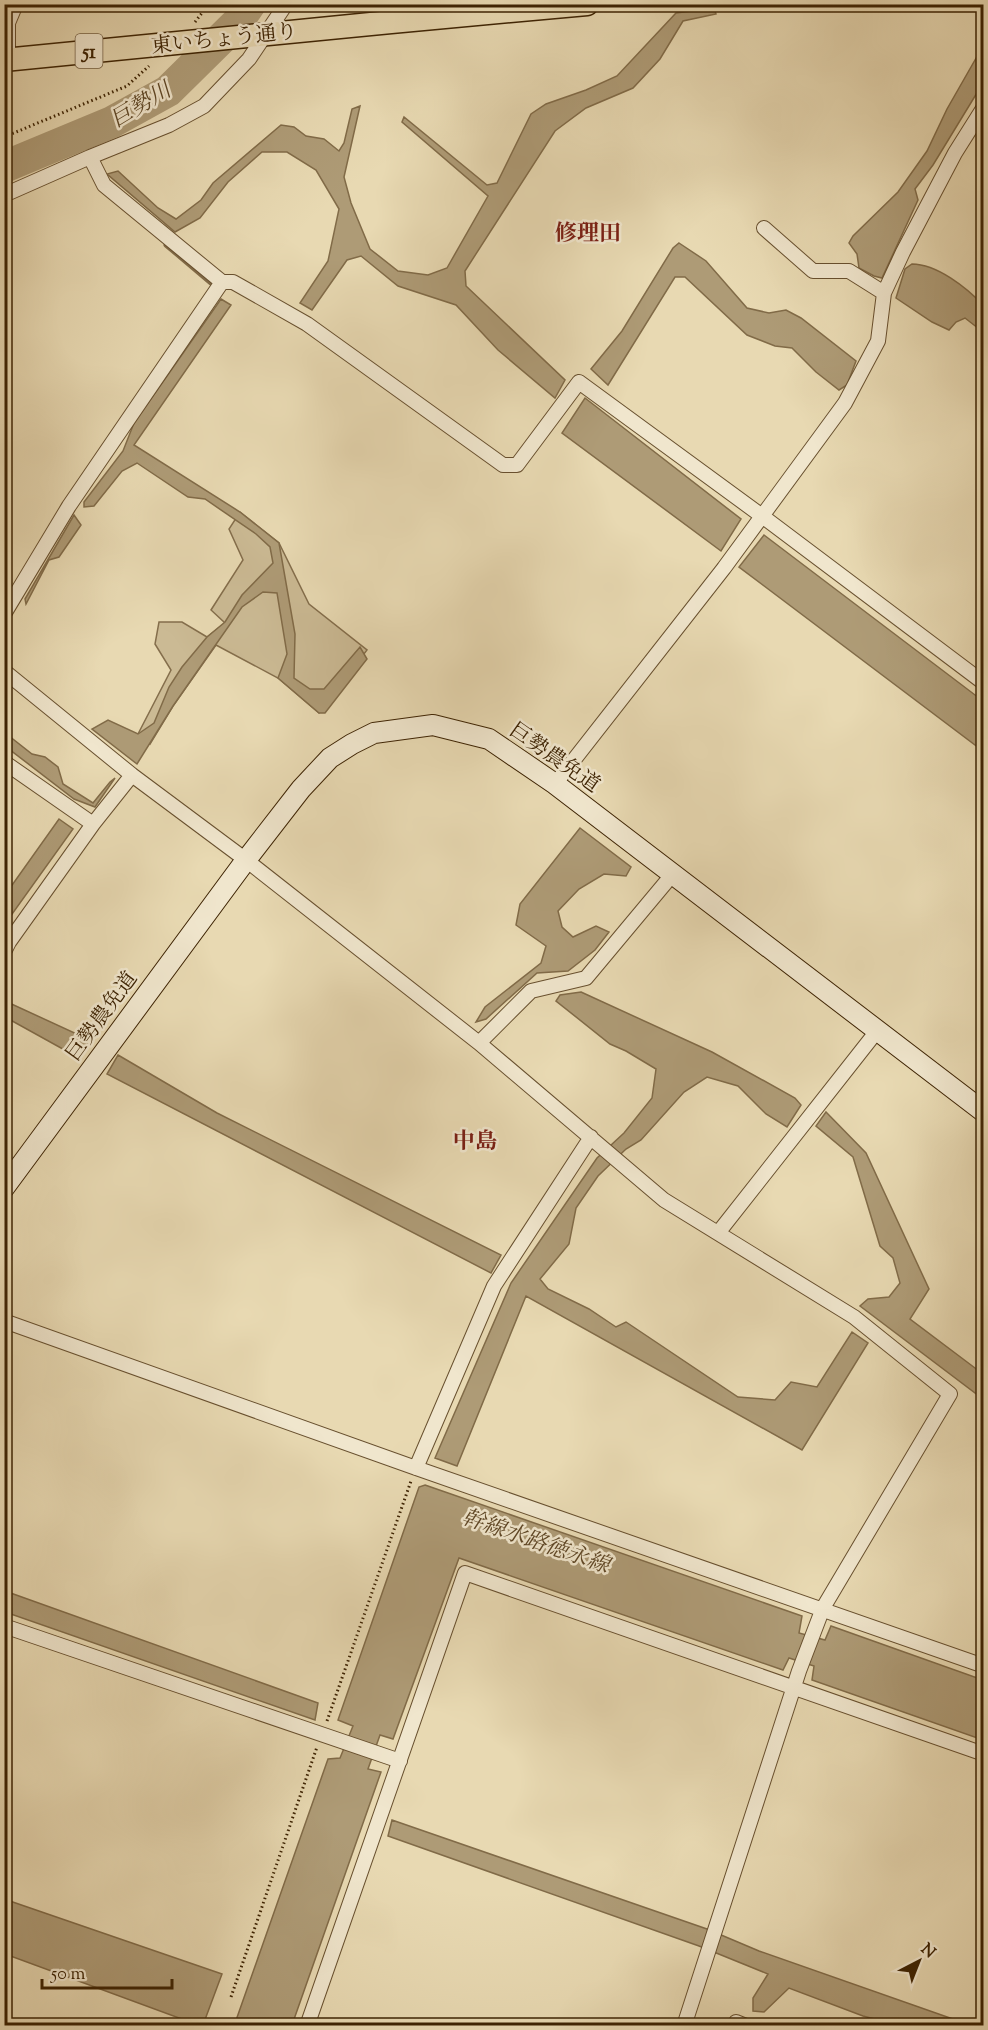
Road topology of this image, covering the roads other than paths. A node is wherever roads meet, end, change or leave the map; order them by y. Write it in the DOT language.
graph roads {
  1 [pos="16,4"];
  2 [pos="286,4"];
  3 [pos="574,5"];
  4 [pos="266,34"];
  5 [pos="6,59"];
  6 [pos="984,107"];
  7 [pos="90,157"];
  8 [pos="4,195"];
  9 [pos="764,228"];
  10 [pos="222,282"];
  11 [pos="884,293"];
  12 [pos="762,516"];
  13 [pos="4,614"];
  14 [pos="4,671"];
  15 [pos="984,683"];
  16 [pos="4,762"];
  17 [pos="132,775"];
  18 [pos="555,784"];
  19 [pos="93,824"];
  20 [pos="246,860"];
  21 [pos="672,875"];
  22 [pos="4,952"];
  23 [pos="877,1031"];
  24 [pos="478,1043"];
  25 [pos="984,1112"];
  26 [pos="596,1141"];
  27 [pos="4,1188"];
  28 [pos="718,1233"];
  29 [pos="4,1321"];
  30 [pos="416,1468"];
  31 [pos="820,1615"];
  32 [pos="4,1626"];
  33 [pos="984,1666"];
  34 [pos="795,1687"];
  35 [pos="984,1754"];
  36 [pos="400,1761"];
  37 [pos="307,2025"];
  38 [pos="685,2025"];
  39 [pos="734,2025"];
  40 [pos="746,2025"];
  1 -- 5 [label="street"];
  2 -- 4 [label="street"];
  3 -- 4 [label="main road, 東いちょう通り / 51"];
  4 -- 5 [label="main road, 東いちょう通り / 51"];
  4 -- 7 [label="street"];
  6 -- 11 [label="street"];
  7 -- 8 [label="street"];
  7 -- 10 [label="street"];
  9 -- 11 [label="street"];
  10 -- 12 [label="street"];
  10 -- 13 [label="street"];
  11 -- 12 [label="street"];
  12 -- 15 [label="street"];
  12 -- 18 [label="street"];
  14 -- 17 [label="street"];
  16 -- 19 [label="street"];
  17 -- 19 [label="street"];
  17 -- 20 [label="street"];
  18 -- 20 [label="street, 巨勢農免道"];
  18 -- 21 [label="street, 巨勢農免道"];
  19 -- 22 [label="street"];
  20 -- 24 [label="street"];
  20 -- 27 [label="street, 巨勢農免道"];
  21 -- 23 [label="street, 巨勢農免道"];
  21 -- 24 [label="street"];
  23 -- 25 [label="street, 巨勢農免道"];
  23 -- 28 [label="street"];
  24 -- 26 [label="street"];
  26 -- 28 [label="street"];
  26 -- 30 [label="street"];
  28 -- 31 [label="street"];
  29 -- 30 [label="street"];
  30 -- 31 [label="street"];
  31 -- 33 [label="street"];
  31 -- 34 [label="street"];
  32 -- 36 [label="street"];
  34 -- 35 [label="street"];
  34 -- 36 [label="street"];
  34 -- 38 [label="street"];
  36 -- 37 [label="street"];
  39 -- 40 [label="street"];
}
